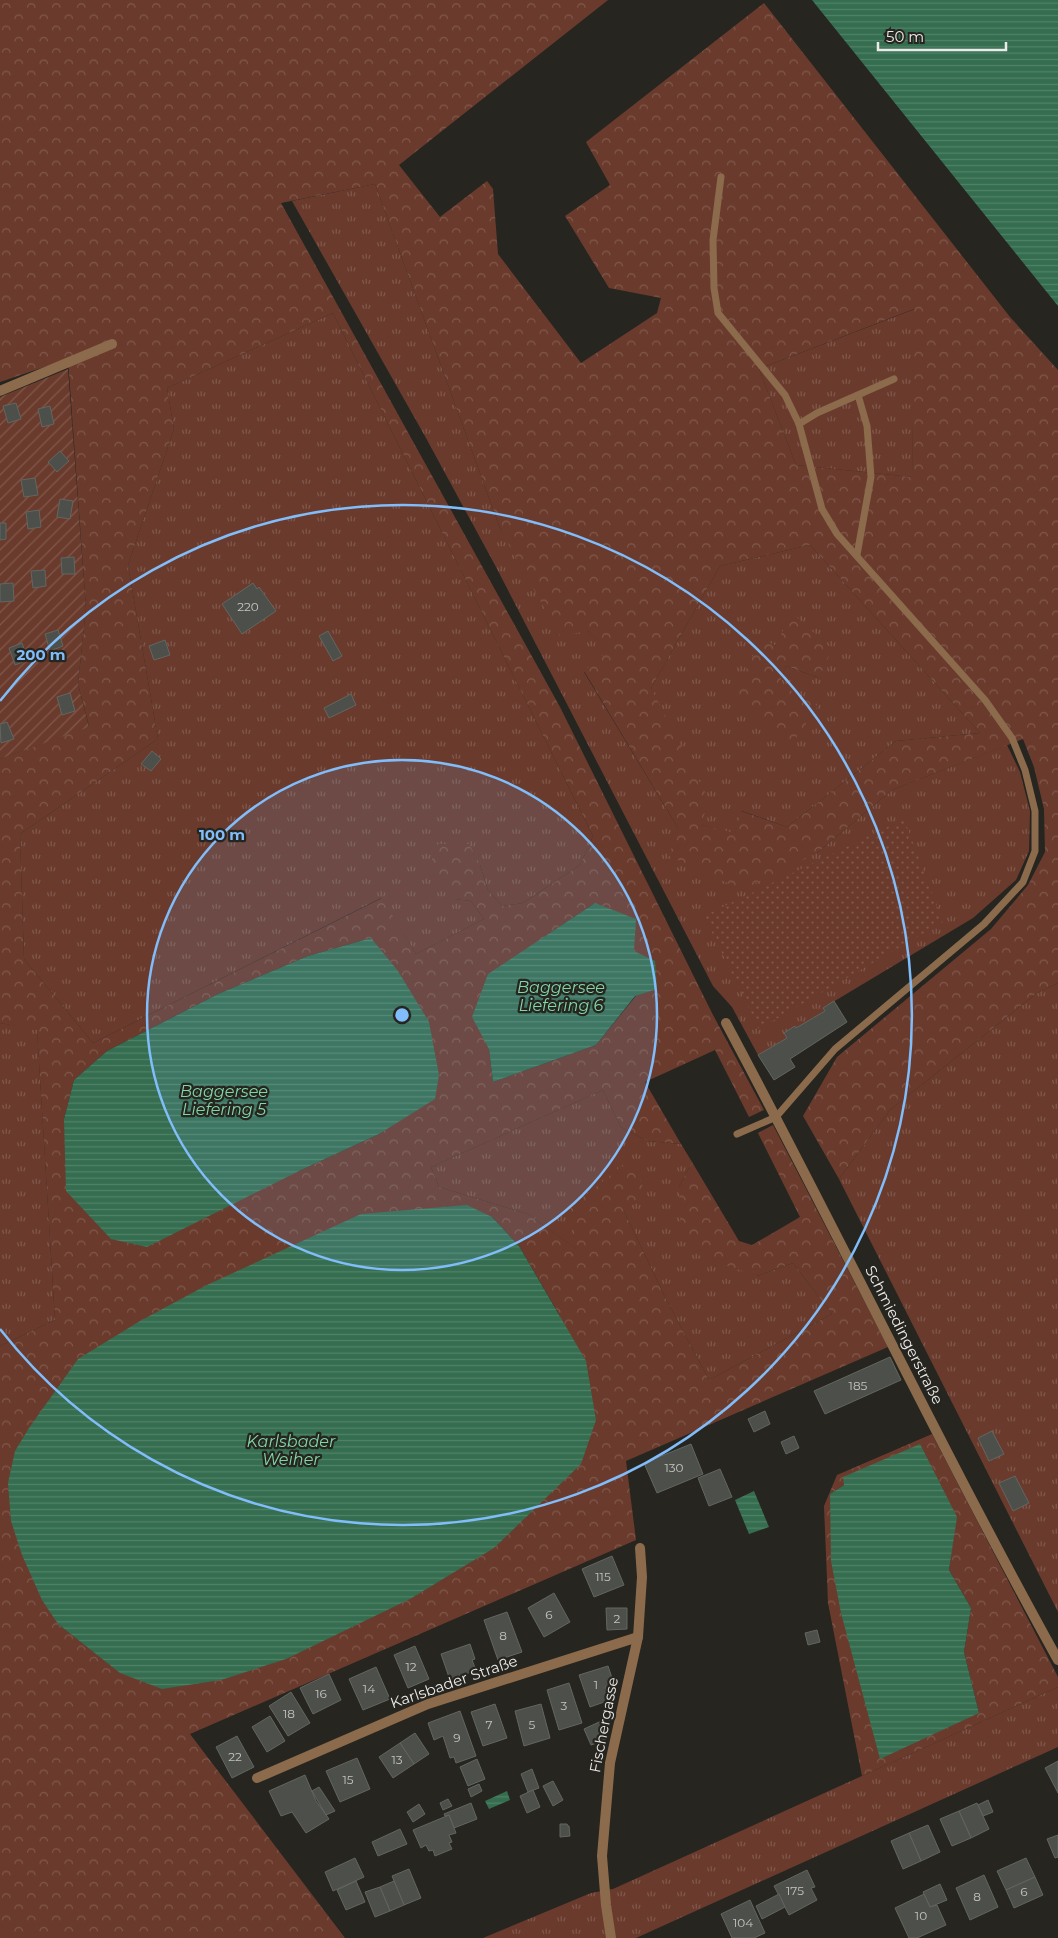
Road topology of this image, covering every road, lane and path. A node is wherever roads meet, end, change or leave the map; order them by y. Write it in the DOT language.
graph roads {
  1 [pos="721,177"];
  2 [pos="112,344"];
  3 [pos="894,379"];
  4 [pos="0,391"];
  5 [pos="858,395"];
  6 [pos="799,424"];
  7 [pos="857,555"];
  8 [pos="726,1022"];
  9 [pos="776,1117"];
  10 [pos="737,1134"];
  11 [pos="640,1548"];
  12 [pos="638,1637"];
  13 [pos="1058,1660"];
  14 [pos="257,1778"];
  15 [pos="611,1938"];
  1 -- 6 [label="lane"];
  2 -- 4 [label="street"];
  3 -- 5 [label="lane"];
  5 -- 6 [label="lane"];
  5 -- 7 [label="lane"];
  6 -- 7 [label="lane"];
  7 -- 9 [label="lane"];
  8 -- 9 [label="street, Schmiedingerstraße"];
  9 -- 10 [label="lane"];
  9 -- 13 [label="street, Schmiedingerstraße"];
  11 -- 12 [label="street, Fischergasse"];
  12 -- 14 [label="street, Karlsbader Straße"];
  12 -- 15 [label="street, Fischergasse"];
}
